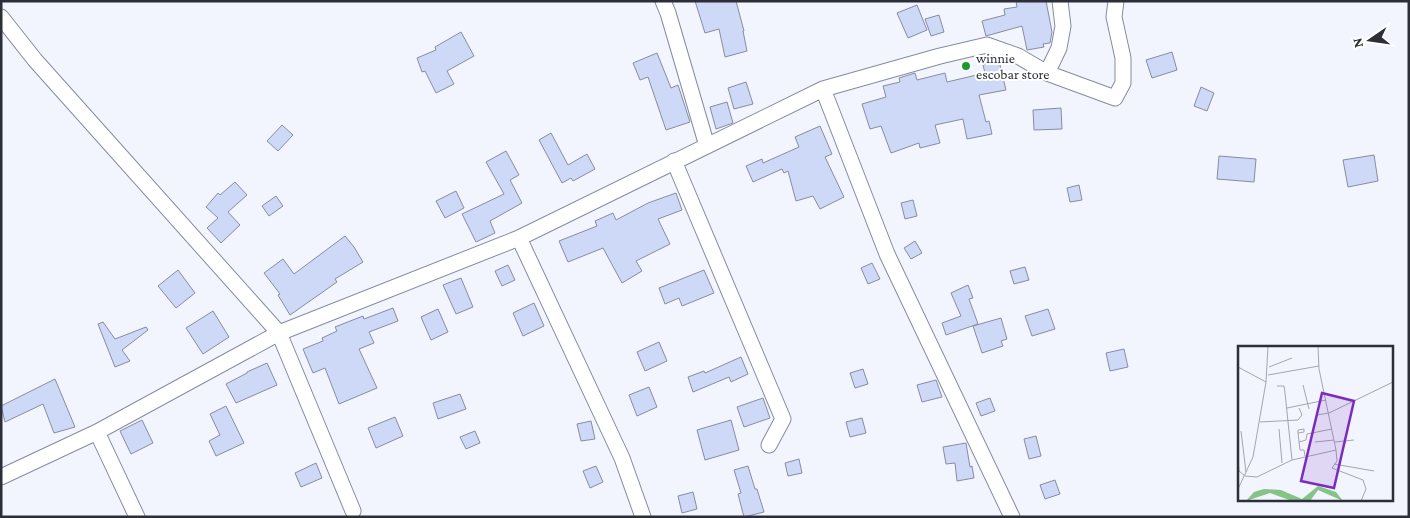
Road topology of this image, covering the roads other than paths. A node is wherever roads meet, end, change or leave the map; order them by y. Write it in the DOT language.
graph roads {
  1 [pos="663,1"];
  2 [pos="1060,1"];
  3 [pos="1116,1"];
  4 [pos="1,17"];
  5 [pos="1047,73"];
  6 [pos="823,89"];
  7 [pos="707,146"];
  8 [pos="674,161"];
  9 [pos="518,238"];
  10 [pos="280,333"];
  11 [pos="97,432"];
  12 [pos="769,445"];
  13 [pos="1,477"];
  14 [pos="353,511"];
  15 [pos="137,517"];
  16 [pos="643,517"];
  17 [pos="1012,517"];
  1 -- 7 [label="street"];
  2 -- 5 [label="street"];
  3 -- 5 [label="street"];
  4 -- 10 [label="street"];
  5 -- 6 [label="street"];
  6 -- 7 [label="street"];
  6 -- 17 [label="street"];
  7 -- 8 [label="street"];
  8 -- 9 [label="street"];
  8 -- 12 [label="street"];
  9 -- 10 [label="street"];
  9 -- 16 [label="street"];
  10 -- 11 [label="street"];
  10 -- 14 [label="street"];
  11 -- 13 [label="street"];
  11 -- 15 [label="street"];
}
